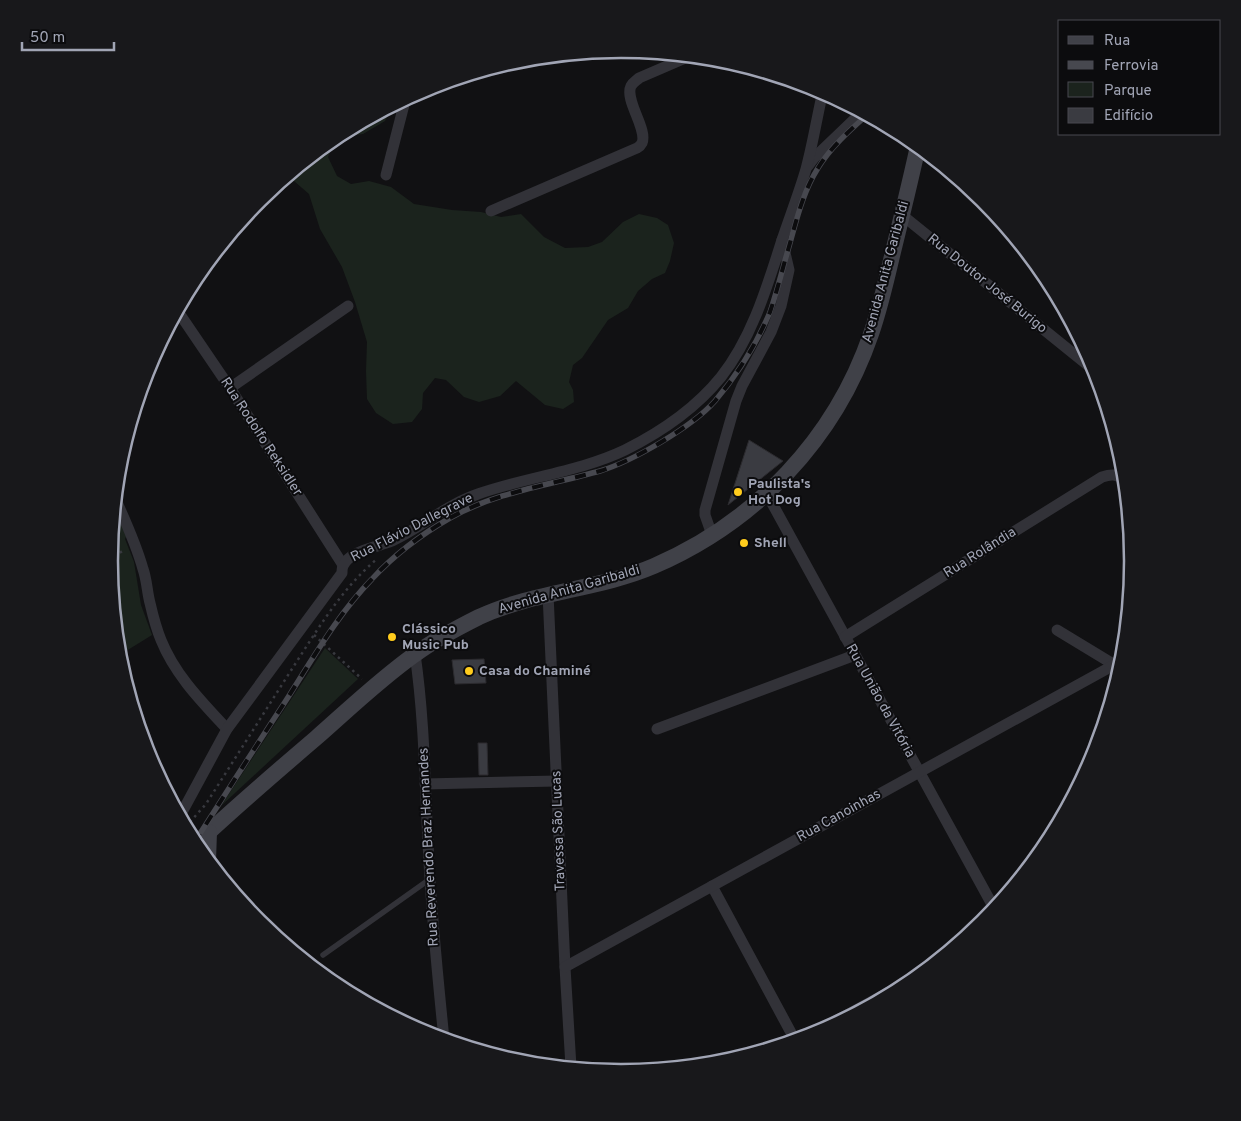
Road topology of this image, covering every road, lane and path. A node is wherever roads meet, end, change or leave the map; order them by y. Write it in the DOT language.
graph roads {
  1 [pos="678,61"];
  2 [pos="821,100"];
  3 [pos="404,106"];
  4 [pos="857,117"];
  5 [pos="916,153"];
  6 [pos="806,169"];
  7 [pos="386,175"];
  8 [pos="491,211"];
  9 [pos="902,215"];
  10 [pos="782,240"];
  11 [pos="348,306"];
  12 [pos="181,316"];
  13 [pos="1082,360"];
  14 [pos="230,388"];
  15 [pos="1116,476"];
  16 [pos="767,494"];
  17 [pos="121,511"];
  18 [pos="712,535"];
  19 [pos="135,543"];
  20 [pos="118,554"];
  21 [pos="343,565"];
  22 [pos="361,572"];
  23 [pos="548,594"];
  24 [pos="1057,630"];
  25 [pos="314,635"];
  26 [pos="846,637"];
  27 [pos="415,654"];
  28 [pos="855,655"];
  29 [pos="1113,664"];
  30 [pos="1111,670"];
  31 [pos="370,690"];
  32 [pos="657,728"];
  33 [pos="227,729"];
  34 [pos="919,772"];
  35 [pos="557,781"];
  36 [pos="425,784"];
  37 [pos="184,809"];
  38 [pos="192,820"];
  39 [pos="209,832"];
  40 [pos="201,839"];
  41 [pos="208,849"];
  42 [pos="430,880"];
  43 [pos="712,886"];
  44 [pos="990,901"];
  45 [pos="323,955"];
  46 [pos="565,967"];
  47 [pos="443,1031"];
  48 [pos="791,1033"];
  49 [pos="571,1060"];
  1 -- 8 [label="street"];
  2 -- 6 [label="street, Rua Flávio Dallegrave"];
  3 -- 7 [label="street"];
  4 -- 6 [label="street"];
  5 -- 9 [label="main road, Avenida Anita Garibaldi"];
  6 -- 10 [label="street, Rua Flávio Dallegrave"];
  9 -- 13 [label="street, Rua Doutor José Burigo"];
  9 -- 16 [label="main road, Avenida Anita Garibaldi"];
  10 -- 18 [label="street"];
  10 -- 21 [label="street, Rua Flávio Dallegrave"];
  11 -- 14 [label="street"];
  12 -- 14 [label="street, Rua Rodolfo Reksidler"];
  14 -- 21 [label="street, Rua Rodolfo Reksidler"];
  15 -- 26 [label="street, Rua Rolândia"];
  16 -- 18 [label="main road, Avenida Anita Garibaldi"];
  16 -- 26 [label="street, Rua União da Vitória"];
  17 -- 19 [label="street"];
  18 -- 23 [label="main road, Avenida Anita Garibaldi"];
  19 -- 20 [label="path"];
  19 -- 33 [label="street"];
  21 -- 33 [label="street, Rua Flávio Dallegrave"];
  22 -- 25 [label="path"];
  23 -- 27 [label="main road, Avenida Anita Garibaldi"];
  23 -- 35 [label="street, Travessa São Lucas"];
  24 -- 29 [label="street"];
  25 -- 31 [label="path"];
  25 -- 38 [label="path"];
  26 -- 28 [label="street, Rua União da Vitória"];
  27 -- 31 [label="main road, Avenida Anita Garibaldi"];
  27 -- 36 [label="street, Rua Reverendo Braz Hernandes"];
  28 -- 32 [label="street"];
  28 -- 34 [label="street, Rua União da Vitória"];
  30 -- 34 [label="street, Rua Canoinhas"];
  31 -- 39 [label="main road, Avenida Anita Garibaldi"];
  33 -- 37 [label="street, Rua Flávio Dallegrave"];
  34 -- 43 [label="street, Rua Canoinhas"];
  34 -- 44 [label="street, Rua União da Vitória"];
  35 -- 36 [label="street"];
  35 -- 46 [label="street, Travessa São Lucas"];
  36 -- 42 [label="street, Rua Reverendo Braz Hernandes"];
  39 -- 40 [label="main road, Avenida Anita Garibaldi"];
  39 -- 41 [label="main road"];
  42 -- 45 [label="lane"];
  42 -- 47 [label="street, Rua Reverendo Braz Hernandes"];
  43 -- 46 [label="street, Rua Canoinhas"];
  43 -- 48 [label="street"];
  46 -- 49 [label="street, Travessa São Lucas"];
}
